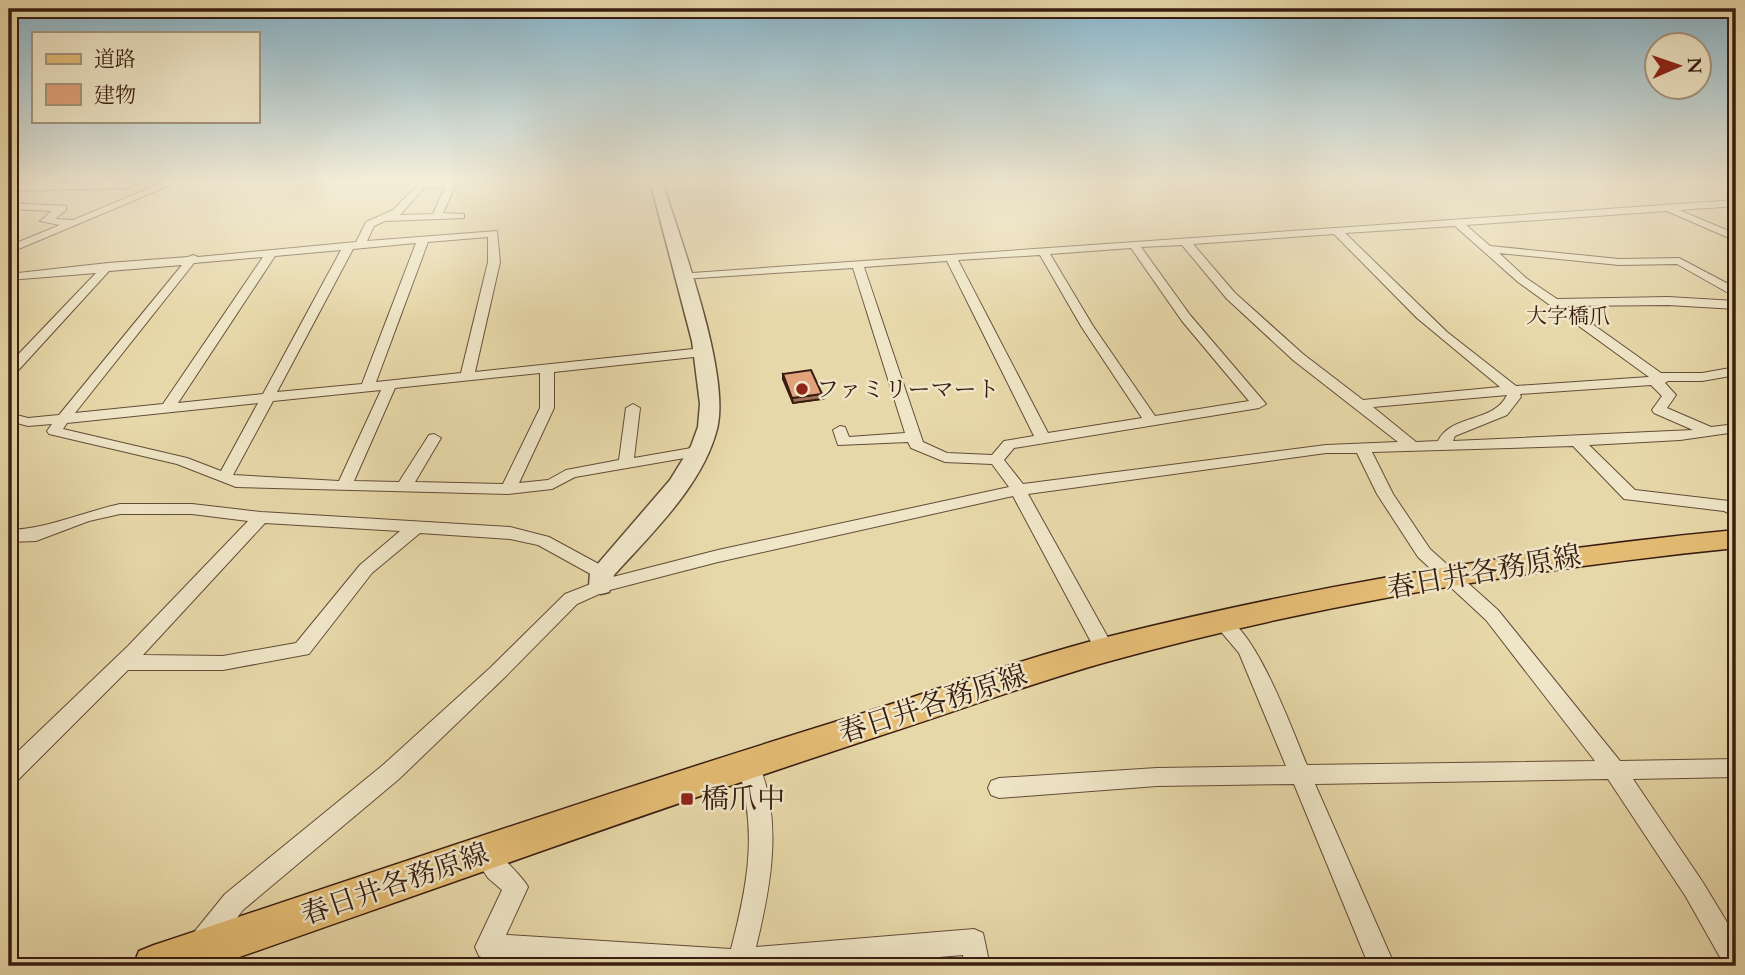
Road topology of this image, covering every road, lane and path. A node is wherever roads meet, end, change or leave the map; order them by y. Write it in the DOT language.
graph roads {
  1 [pos="69,226"];
  2 [pos="368,226"];
  3 [pos="668,226"];
  4 [pos="1397,226"];
  5 [pos="1462,226"];
  6 [pos="1710,226"];
  7 [pos="1337,231"];
  8 [pos="1736,238"];
  9 [pos="423,240"];
  10 [pos="1185,241"];
  11 [pos="1134,245"];
  12 [pos="354,246"];
  13 [pos="1486,248"];
  14 [pos="9,250"];
  15 [pos="1043,251"];
  16 [pos="272,252"];
  17 [pos="193,258"];
  18 [pos="951,258"];
  19 [pos="857,264"];
  20 [pos="108,266"];
  21 [pos="9,276"];
  22 [pos="682,276"];
  23 [pos="1736,293"];
  24 [pos="1555,303"];
  25 [pos="1736,305"];
  26 [pos="703,352"];
  27 [pos="548,368"];
  28 [pos="1736,371"];
  29 [pos="9,372"];
  30 [pos="467,376"];
  31 [pos="1658,379"];
  32 [pos="390,385"];
  33 [pos="368,386"];
  34 [pos="1513,390"];
  35 [pos="270,396"];
  36 [pos="1360,404"];
  37 [pos="168,407"];
  38 [pos="633,408"];
  39 [pos="63,419"];
  40 [pos="12,421"];
  41 [pos="1151,421"];
  42 [pos="1736,428"];
  43 [pos="839,430"];
  44 [pos="1710,432"];
  45 [pos="914,437"];
  46 [pos="434,438"];
  47 [pos="1043,438"];
  48 [pos="1577,441"];
  49 [pos="1443,445"];
  50 [pos="1412,446"];
  51 [pos="1362,448"];
  52 [pos="697,452"];
  53 [pos="996,460"];
  54 [pos="626,462"];
  55 [pos="226,475"];
  56 [pos="344,486"];
  57 [pos="404,487"];
  58 [pos="508,489"];
  59 [pos="1018,491"];
  60 [pos="1736,512"];
  61 [pos="261,517"];
  62 [pos="416,527"];
  63 [pos="9,536"];
  64 [pos="1736,539"];
  65 [pos="1451,577"];
  66 [pos="602,580"];
  67 [pos="1221,621"];
  68 [pos="1105,650"];
  69 [pos="124,662"];
  70 [pos="748,764"];
  71 [pos="1613,768"];
  72 [pos="1736,768"];
  73 [pos="9,774"];
  74 [pos="1299,777"];
  75 [pos="999,788"];
  76 [pos="484,854"];
  77 [pos="575,959"];
  78 [pos="171,961"];
  79 [pos="1736,961"];
  80 [pos="740,964"];
  81 [pos="977,966"];
  82 [pos="1382,966"];
  1 -- 14 [label="street"];
  2 -- 12 [label="street"];
  3 -- 22 [label="street"];
  4 -- 7 [label="street"];
  5 -- 13 [label="street"];
  6 -- 8 [label="street"];
  7 -- 10 [label="street"];
  7 -- 34 [label="street"];
  9 -- 12 [label="street"];
  9 -- 30 [label="street"];
  9 -- 33 [label="street"];
  10 -- 11 [label="street"];
  10 -- 36 [label="street"];
  11 -- 15 [label="street"];
  11 -- 41 [label="street"];
  12 -- 16 [label="street"];
  12 -- 35 [label="street"];
  13 -- 23 [label="street"];
  13 -- 24 [label="street"];
  15 -- 18 [label="street"];
  15 -- 41 [label="street"];
  16 -- 17 [label="street"];
  16 -- 37 [label="street"];
  17 -- 20 [label="street"];
  17 -- 39 [label="street"];
  18 -- 19 [label="street"];
  18 -- 47 [label="street"];
  19 -- 22 [label="street"];
  19 -- 45 [label="street"];
  20 -- 21 [label="street"];
  20 -- 29 [label="street"];
  22 -- 26 [label="street"];
  24 -- 25 [label="street"];
  24 -- 31 [label="street"];
  26 -- 27 [label="street"];
  26 -- 52 [label="street"];
  27 -- 30 [label="street"];
  27 -- 58 [label="street"];
  28 -- 31 [label="street"];
  30 -- 32 [label="street"];
  31 -- 34 [label="street"];
  31 -- 44 [label="street"];
  32 -- 33 [label="street"];
  32 -- 56 [label="street"];
  33 -- 35 [label="street"];
  34 -- 36 [label="street"];
  34 -- 49 [label="street"];
  35 -- 37 [label="street"];
  35 -- 55 [label="street"];
  36 -- 50 [label="street"];
  37 -- 39 [label="street"];
  38 -- 54 [label="street"];
  39 -- 40 [label="street"];
  39 -- 55 [label="street"];
  41 -- 47 [label="street"];
  42 -- 44 [label="street"];
  43 -- 45 [label="street"];
  44 -- 48 [label="street"];
  45 -- 53 [label="street"];
  46 -- 57 [label="street"];
  47 -- 53 [label="street"];
  48 -- 49 [label="street"];
  48 -- 60 [label="street"];
  49 -- 50 [label="street"];
  50 -- 51 [label="street"];
  51 -- 59 [label="street"];
  51 -- 65 [label="street"];
  52 -- 54 [label="street"];
  52 -- 66 [label="street"];
  53 -- 59 [label="street"];
  54 -- 58 [label="street"];
  55 -- 56 [label="street"];
  56 -- 57 [label="street"];
  57 -- 58 [label="street"];
  59 -- 66 [label="street"];
  59 -- 68 [label="street"];
  61 -- 62 [label="street"];
  61 -- 63 [label="street"];
  61 -- 69 [label="street"];
  62 -- 66 [label="street"];
  62 -- 69 [label="street"];
  64 -- 65 [label="main road, 春日井各務原線"];
  65 -- 67 [label="main road, 春日井各務原線"];
  65 -- 71 [label="street"];
  66 -- 78 [label="street"];
  67 -- 68 [label="main road, 春日井各務原線"];
  67 -- 74 [label="street"];
  68 -- 70 [label="main road, 春日井各務原線"];
  69 -- 73 [label="street"];
  70 -- 76 [label="main road, 春日井各務原線"];
  70 -- 80 [label="street"];
  71 -- 72 [label="street"];
  71 -- 74 [label="street"];
  71 -- 79 [label="street"];
  74 -- 75 [label="street"];
  74 -- 82 [label="street"];
  76 -- 77 [label="street"];
  76 -- 78 [label="main road, 春日井各務原線"];
  77 -- 80 [label="street"];
  80 -- 81 [label="street"];
}
